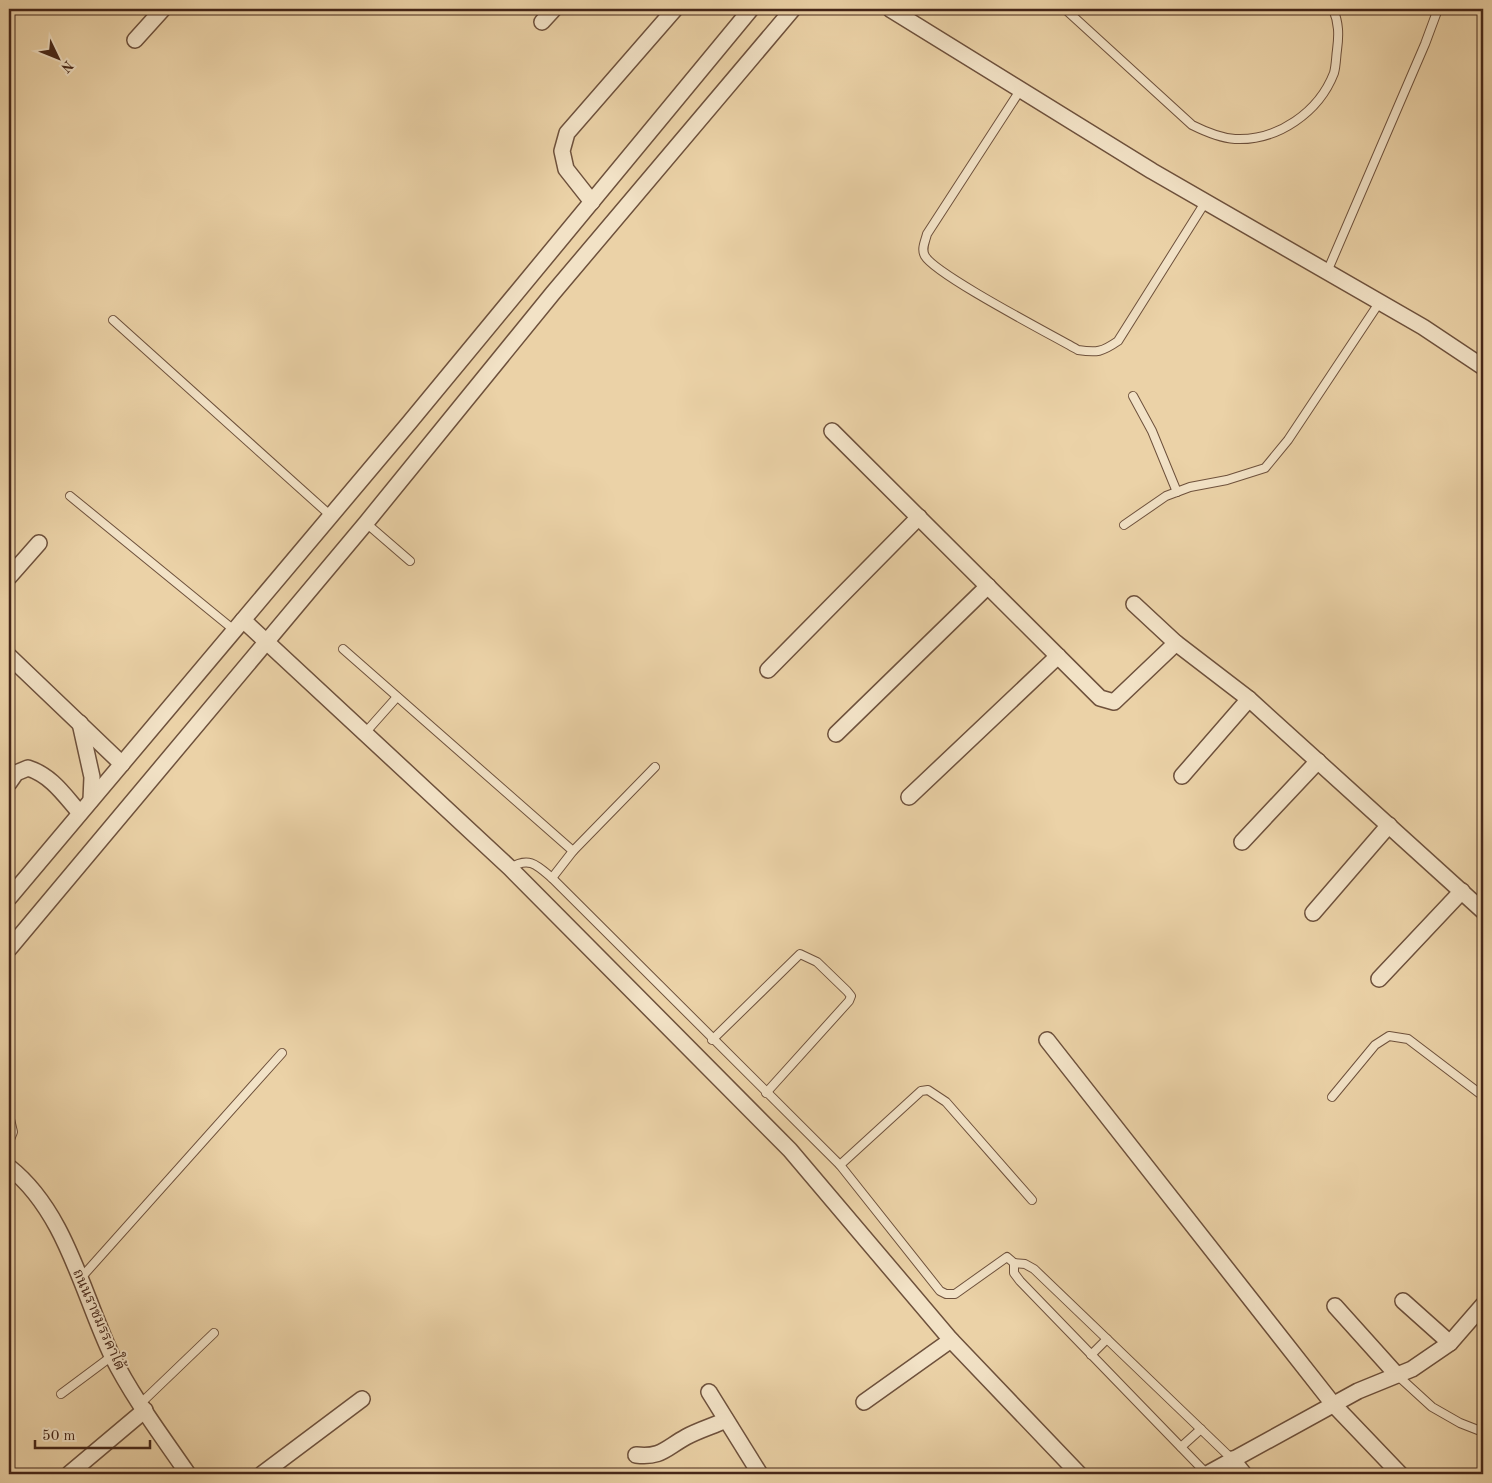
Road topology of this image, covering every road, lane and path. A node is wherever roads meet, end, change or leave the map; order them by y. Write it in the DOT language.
graph roads {
  1 [pos="163,9"];
  2 [pos="554,9"];
  3 [pos="675,9"];
  4 [pos="751,9"];
  5 [pos="793,9"];
  6 [pos="890,9"];
  7 [pos="1065,9"];
  8 [pos="1333,9"];
  9 [pos="1438,9"];
  10 [pos="542,22"];
  11 [pos="135,40"];
  12 [pos="1021,89"];
  13 [pos="592,202"];
  14 [pos="1206,202"];
  15 [pos="1327,272"];
  16 [pos="1379,302"];
  17 [pos="113,320"];
  18 [pos="1483,367"];
  19 [pos="1133,396"];
  20 [pos="832,431"];
  21 [pos="1178,492"];
  22 [pos="70,496"];
  23 [pos="331,516"];
  24 [pos="919,517"];
  25 [pos="366,523"];
  26 [pos="1124,525"];
  27 [pos="39,543"];
  28 [pos="410,561"];
  29 [pos="9,577"];
  30 [pos="988,586"];
  31 [pos="1134,604"];
  32 [pos="243,626"];
  33 [pos="265,640"];
  34 [pos="1176,643"];
  35 [pos="343,649"];
  36 [pos="9,656"];
  37 [pos="1058,656"];
  38 [pos="768,670"];
  39 [pos="397,697"];
  40 [pos="1249,699"];
  41 [pos="80,724"];
  42 [pos="365,733"];
  43 [pos="836,734"];
  44 [pos="1318,761"];
  45 [pos="122,764"];
  46 [pos="655,767"];
  47 [pos="1182,776"];
  48 [pos="9,783"];
  49 [pos="909,797"];
  50 [pos="91,800"];
  51 [pos="80,813"];
  52 [pos="1389,825"];
  53 [pos="1242,842"];
  54 [pos="573,851"];
  55 [pos="510,868"];
  56 [pos="552,878"];
  57 [pos="1462,891"];
  58 [pos="9,898"];
  59 [pos="1483,910"];
  60 [pos="1312,913"];
  61 [pos="9,948"];
  62 [pos="1379,979"];
  63 [pos="712,1040"];
  64 [pos="1047,1040"];
  65 [pos="282,1053"];
  66 [pos="766,1093"];
  67 [pos="1483,1096"];
  68 [pos="1332,1097"];
  69 [pos="9,1115"];
  70 [pos="9,1142"];
  71 [pos="840,1166"];
  72 [pos="9,1167"];
  73 [pos="1032,1200"];
  74 [pos="1014,1263"];
  75 [pos="80,1280"];
  76 [pos="1403,1301"];
  77 [pos="1483,1305"];
  78 [pos="1335,1306"];
  79 [pos="214,1333"];
  80 [pos="1107,1339"];
  81 [pos="951,1340"];
  82 [pos="1450,1343"];
  83 [pos="1091,1354"];
  84 [pos="112,1356"];
  85 [pos="1397,1375"];
  86 [pos="709,1392"];
  87 [pos="61,1394"];
  88 [pos="362,1399"];
  89 [pos="864,1402"];
  90 [pos="1333,1404"];
  91 [pos="143,1407"];
  92 [pos="726,1420"];
  93 [pos="1201,1429"];
  94 [pos="1483,1432"];
  95 [pos="1181,1447"];
  96 [pos="636,1455"];
  97 [pos="1232,1459"];
  98 [pos="69,1474"];
  99 [pos="188,1474"];
  100 [pos="262,1474"];
  101 [pos="760,1474"];
  102 [pos="1079,1474"];
  103 [pos="1207,1474"];
  104 [pos="1244,1474"];
  105 [pos="1400,1474"];
  1 -- 11 [label="street"];
  2 -- 10 [label="street"];
  3 -- 13 [label="street"];
  4 -- 13 [label="street"];
  5 -- 25 [label="street"];
  6 -- 12 [label="street"];
  7 -- 8 [label="lane"];
  9 -- 15 [label="lane"];
  12 -- 14 [label="street"];
  12 -- 14 [label="lane"];
  13 -- 23 [label="street"];
  14 -- 15 [label="street"];
  15 -- 16 [label="street"];
  16 -- 18 [label="street"];
  16 -- 21 [label="lane"];
  17 -- 23 [label="lane"];
  19 -- 21 [label="lane"];
  20 -- 24 [label="street"];
  21 -- 26 [label="lane"];
  22 -- 32 [label="lane"];
  23 -- 32 [label="street"];
  24 -- 30 [label="street"];
  24 -- 38 [label="street"];
  25 -- 28 [label="lane"];
  25 -- 33 [label="street"];
  27 -- 29 [label="street"];
  30 -- 37 [label="street"];
  30 -- 43 [label="street"];
  31 -- 34 [label="street"];
  32 -- 33 [label="street"];
  32 -- 45 [label="street"];
  33 -- 42 [label="street"];
  33 -- 61 [label="street"];
  34 -- 37 [label="street"];
  34 -- 40 [label="street"];
  35 -- 39 [label="lane"];
  36 -- 41 [label="street"];
  37 -- 49 [label="street"];
  39 -- 42 [label="lane"];
  39 -- 54 [label="lane"];
  40 -- 44 [label="street"];
  40 -- 47 [label="street"];
  41 -- 45 [label="street"];
  41 -- 50 [label="street"];
  42 -- 55 [label="street"];
  44 -- 52 [label="street"];
  44 -- 53 [label="street"];
  45 -- 50 [label="street"];
  46 -- 54 [label="lane"];
  48 -- 51 [label="street"];
  50 -- 51 [label="street"];
  51 -- 58 [label="street"];
  52 -- 57 [label="street"];
  52 -- 60 [label="street"];
  54 -- 56 [label="lane"];
  55 -- 56 [label="lane"];
  55 -- 81 [label="street"];
  56 -- 63 [label="lane"];
  57 -- 59 [label="street"];
  57 -- 62 [label="street"];
  63 -- 66 [label="lane"];
  63 -- 66 [label="lane"];
  64 -- 90 [label="street"];
  65 -- 75 [label="lane"];
  66 -- 71 [label="lane"];
  67 -- 68 [label="lane"];
  69 -- 70 [label="lane"];
  71 -- 73 [label="lane"];
  71 -- 74 [label="lane"];
  72 -- 75 [label="street, ถนนราชมรรคาใต้"];
  74 -- 80 [label="lane"];
  74 -- 83 [label="lane"];
  75 -- 84 [label="street, ถนนราชมรรคาใต้"];
  76 -- 82 [label="street"];
  77 -- 82 [label="street"];
  78 -- 85 [label="street"];
  79 -- 91 [label="lane"];
  80 -- 83 [label="lane"];
  80 -- 93 [label="lane"];
  81 -- 89 [label="street"];
  81 -- 102 [label="street"];
  82 -- 85 [label="street"];
  83 -- 95 [label="lane"];
  84 -- 87 [label="lane"];
  84 -- 91 [label="street, ถนนราชมรรคาใต้"];
  85 -- 90 [label="street"];
  85 -- 94 [label="lane"];
  86 -- 92 [label="street"];
  88 -- 100 [label="street"];
  90 -- 97 [label="street"];
  90 -- 105 [label="street"];
  91 -- 98 [label="street"];
  91 -- 99 [label="street, ถนนราชมรรคาใต้"];
  92 -- 96 [label="street"];
  92 -- 101 [label="street"];
  93 -- 95 [label="lane"];
  93 -- 97 [label="lane"];
  95 -- 103 [label="lane"];
  97 -- 103 [label="street"];
  97 -- 104 [label="street"];
}
